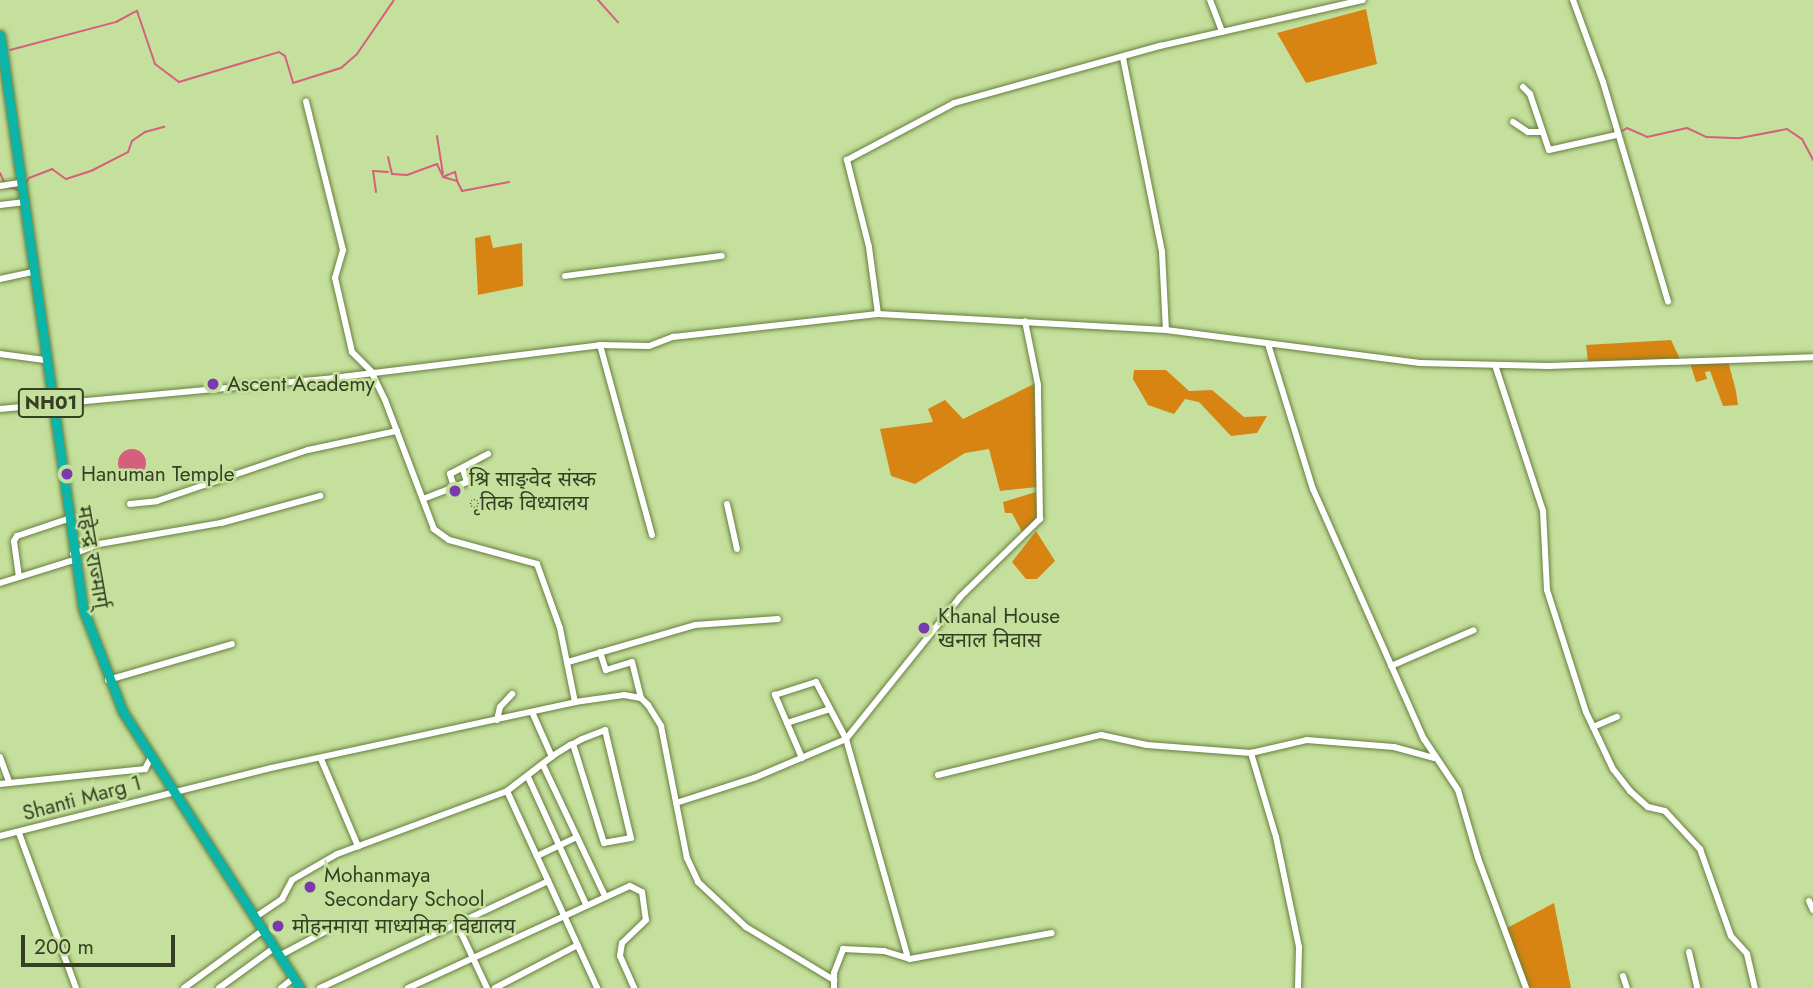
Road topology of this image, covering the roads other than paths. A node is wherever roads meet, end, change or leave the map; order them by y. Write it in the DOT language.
graph roads {
  1 [pos="1210,0"];
  2 [pos="1363,0"];
  3 [pos="1573,0"];
  4 [pos="1222,32"];
  5 [pos="0,35"];
  6 [pos="1123,58"];
  7 [pos="1523,87"];
  8 [pos="306,102"];
  9 [pos="1513,122"];
  10 [pos="1541,132"];
  11 [pos="1616,135"];
  12 [pos="20,183"];
  13 [pos="0,187"];
  14 [pos="23,201"];
  15 [pos="0,205"];
  16 [pos="722,256"];
  17 [pos="33,272"];
  18 [pos="565,276"];
  19 [pos="0,279"];
  20 [pos="1668,302"];
  21 [pos="878,314"];
  22 [pos="1025,321"];
  23 [pos="1166,330"];
  24 [pos="1268,344"];
  25 [pos="600,345"];
  26 [pos="0,354"];
  27 [pos="1813,357"];
  28 [pos="45,360"];
  29 [pos="1495,365"];
  30 [pos="371,371"];
  31 [pos="52,406"];
  32 [pos="0,409"];
  33 [pos="397,431"];
  34 [pos="488,454"];
  35 [pos="463,470"];
  36 [pos="454,487"];
  37 [pos="320,496"];
  38 [pos="423,499"];
  39 [pos="130,504"];
  40 [pos="727,504"];
  41 [pos="68,519"];
  42 [pos="652,535"];
  43 [pos="737,550"];
  44 [pos="73,557"];
  45 [pos="19,577"];
  46 [pos="0,583"];
  47 [pos="778,620"];
  48 [pos="1474,630"];
  49 [pos="232,644"];
  50 [pos="600,652"];
  51 [pos="568,662"];
  52 [pos="1391,666"];
  53 [pos="108,680"];
  54 [pos="512,694"];
  55 [pos="641,698"];
  56 [pos="575,702"];
  57 [pos="830,709"];
  58 [pos="532,712"];
  59 [pos="1617,717"];
  60 [pos="497,720"];
  61 [pos="787,723"];
  62 [pos="1593,727"];
  63 [pos="846,739"];
  64 [pos="573,744"];
  65 [pos="1251,753"];
  66 [pos="0,757"];
  67 [pos="152,757"];
  68 [pos="552,757"];
  69 [pos="802,758"];
  70 [pos="1434,758"];
  71 [pos="321,759"];
  72 [pos="543,765"];
  73 [pos="938,775"];
  74 [pos="528,777"];
  75 [pos="9,782"];
  76 [pos="0,784"];
  77 [pos="508,791"];
  78 [pos="174,792"];
  79 [pos="676,803"];
  80 [pos="19,833"];
  81 [pos="0,836"];
  82 [pos="578,837"];
  83 [pos="358,846"];
  84 [pos="559,846"];
  85 [pos="537,856"];
  86 [pos="548,881"];
  87 [pos="605,896"];
  88 [pos="1809,901"];
  89 [pos="586,904"];
  90 [pos="1813,910"];
  91 [pos="563,914"];
  92 [pos="254,918"];
  93 [pos="457,924"];
  94 [pos="262,931"];
  95 [pos="326,931"];
  96 [pos="1052,933"];
  97 [pos="578,945"];
  98 [pos="276,952"];
  99 [pos="1689,952"];
  100 [pos="907,955"];
  101 [pos="473,957"];
  102 [pos="1623,976"];
  103 [pos="294,978"];
  104 [pos="834,984"];
  105 [pos="76,988"];
  106 [pos="184,988"];
  107 [pos="219,988"];
  108 [pos="281,988"];
  109 [pos="300,988"];
  110 [pos="320,988"];
  111 [pos="408,988"];
  112 [pos="487,988"];
  113 [pos="495,988"];
  114 [pos="597,988"];
  115 [pos="634,988"];
  116 [pos="1298,988"];
  117 [pos="1526,988"];
  118 [pos="1627,988"];
  119 [pos="1697,988"];
  120 [pos="1755,988"];
  1 -- 4 [label="street"];
  2 -- 4 [label="street"];
  3 -- 11 [label="street"];
  4 -- 6 [label="street"];
  5 -- 12 [label="highway, महेन्द्र राज्मार्ग् / NH01"];
  6 -- 21 [label="street"];
  6 -- 23 [label="street"];
  7 -- 10 [label="street"];
  8 -- 30 [label="street"];
  9 -- 10 [label="street"];
  10 -- 11 [label="street"];
  11 -- 20 [label="street"];
  12 -- 13 [label="street"];
  12 -- 14 [label="highway, महेन्द्र राज्मार्ग् / NH01"];
  14 -- 15 [label="street"];
  14 -- 17 [label="highway, महेन्द्र राज्मार्ग् / NH01"];
  16 -- 18 [label="street"];
  17 -- 19 [label="street"];
  17 -- 28 [label="highway, महेन्द्र राज्मार्ग् / NH01"];
  21 -- 22 [label="street"];
  21 -- 25 [label="street"];
  22 -- 23 [label="street"];
  22 -- 63 [label="street"];
  23 -- 24 [label="street"];
  24 -- 29 [label="street"];
  24 -- 52 [label="street"];
  25 -- 30 [label="street"];
  25 -- 42 [label="street"];
  26 -- 28 [label="street"];
  27 -- 29 [label="street"];
  28 -- 31 [label="highway, महेन्द्र राज्मार्ग् / NH01"];
  29 -- 62 [label="street"];
  30 -- 31 [label="street"];
  30 -- 33 [label="street"];
  31 -- 32 [label="street"];
  31 -- 41 [label="highway, महेन्द्र राज्मार्ग् / NH01"];
  33 -- 38 [label="street"];
  33 -- 39 [label="street"];
  34 -- 35 [label="street"];
  35 -- 36 [label="street"];
  35 -- 36 [label="street"];
  36 -- 38 [label="street"];
  37 -- 44 [label="street"];
  38 -- 51 [label="street"];
  40 -- 43 [label="street"];
  41 -- 44 [label="highway, महेन्द्र राज्मार्ग् / NH01"];
  41 -- 45 [label="street"];
  44 -- 45 [label="street"];
  44 -- 53 [label="highway, महेन्द्र राज्मार्ग् / NH01"];
  45 -- 46 [label="street"];
  47 -- 50 [label="street"];
  48 -- 52 [label="street"];
  49 -- 53 [label="street"];
  50 -- 51 [label="street"];
  50 -- 55 [label="street"];
  51 -- 56 [label="street"];
  52 -- 70 [label="street"];
  53 -- 67 [label="highway, महेन्द्र राज्मार्ग् / NH01"];
  54 -- 60 [label="street"];
  55 -- 56 [label="street, Shanti Marg 1"];
  55 -- 79 [label="street"];
  56 -- 58 [label="street, Shanti Marg 1"];
  57 -- 61 [label="street"];
  57 -- 61 [label="street"];
  57 -- 63 [label="street"];
  58 -- 60 [label="street, Shanti Marg 1"];
  58 -- 68 [label="street"];
  59 -- 62 [label="street"];
  60 -- 71 [label="street, Shanti Marg 1"];
  61 -- 69 [label="street"];
  62 -- 120 [label="street"];
  63 -- 69 [label="street"];
  63 -- 100 [label="street"];
  64 -- 64 [label="street"];
  64 -- 68 [label="street"];
  65 -- 70 [label="street"];
  65 -- 73 [label="street"];
  65 -- 116 [label="street"];
  66 -- 75 [label="street"];
  67 -- 75 [label="street"];
  67 -- 78 [label="highway, महेन्द्र राज्मार्ग् / NH01"];
  68 -- 72 [label="street"];
  69 -- 79 [label="street"];
  70 -- 117 [label="street"];
  71 -- 78 [label="street, Shanti Marg 1"];
  71 -- 83 [label="street"];
  72 -- 74 [label="street"];
  72 -- 82 [label="street"];
  74 -- 77 [label="street"];
  74 -- 84 [label="street"];
  75 -- 76 [label="street"];
  77 -- 83 [label="street"];
  77 -- 85 [label="street"];
  78 -- 80 [label="street, Shanti Marg 1"];
  78 -- 92 [label="highway, महेन्द्र राज्मार्ग् / NH01"];
  79 -- 104 [label="street"];
  80 -- 81 [label="street, Shanti Marg 1"];
  80 -- 105 [label="street"];
  82 -- 84 [label="street"];
  82 -- 87 [label="street"];
  83 -- 92 [label="street"];
  84 -- 85 [label="street"];
  84 -- 89 [label="street"];
  85 -- 86 [label="street"];
  86 -- 91 [label="street"];
  86 -- 93 [label="street"];
  87 -- 89 [label="street"];
  87 -- 115 [label="street"];
  88 -- 90 [label="street"];
  89 -- 91 [label="street"];
  91 -- 97 [label="street"];
  91 -- 101 [label="street"];
  92 -- 94 [label="highway, महेन्द्र राज्मार्ग् / NH01"];
  93 -- 101 [label="street"];
  93 -- 110 [label="street"];
  94 -- 98 [label="highway, महेन्द्र राज्मार्ग् / NH01"];
  94 -- 106 [label="street"];
  95 -- 98 [label="street"];
  96 -- 100 [label="street"];
  97 -- 113 [label="street"];
  97 -- 114 [label="street"];
  98 -- 103 [label="highway, महेन्द्र राज्मार्ग् / NH01"];
  98 -- 107 [label="street"];
  99 -- 119 [label="street"];
  100 -- 104 [label="street"];
  101 -- 111 [label="street"];
  101 -- 112 [label="street"];
  102 -- 118 [label="street"];
  103 -- 108 [label="street"];
  103 -- 109 [label="highway, महेन्द्र राज्मार्ग् / NH01"];
}
